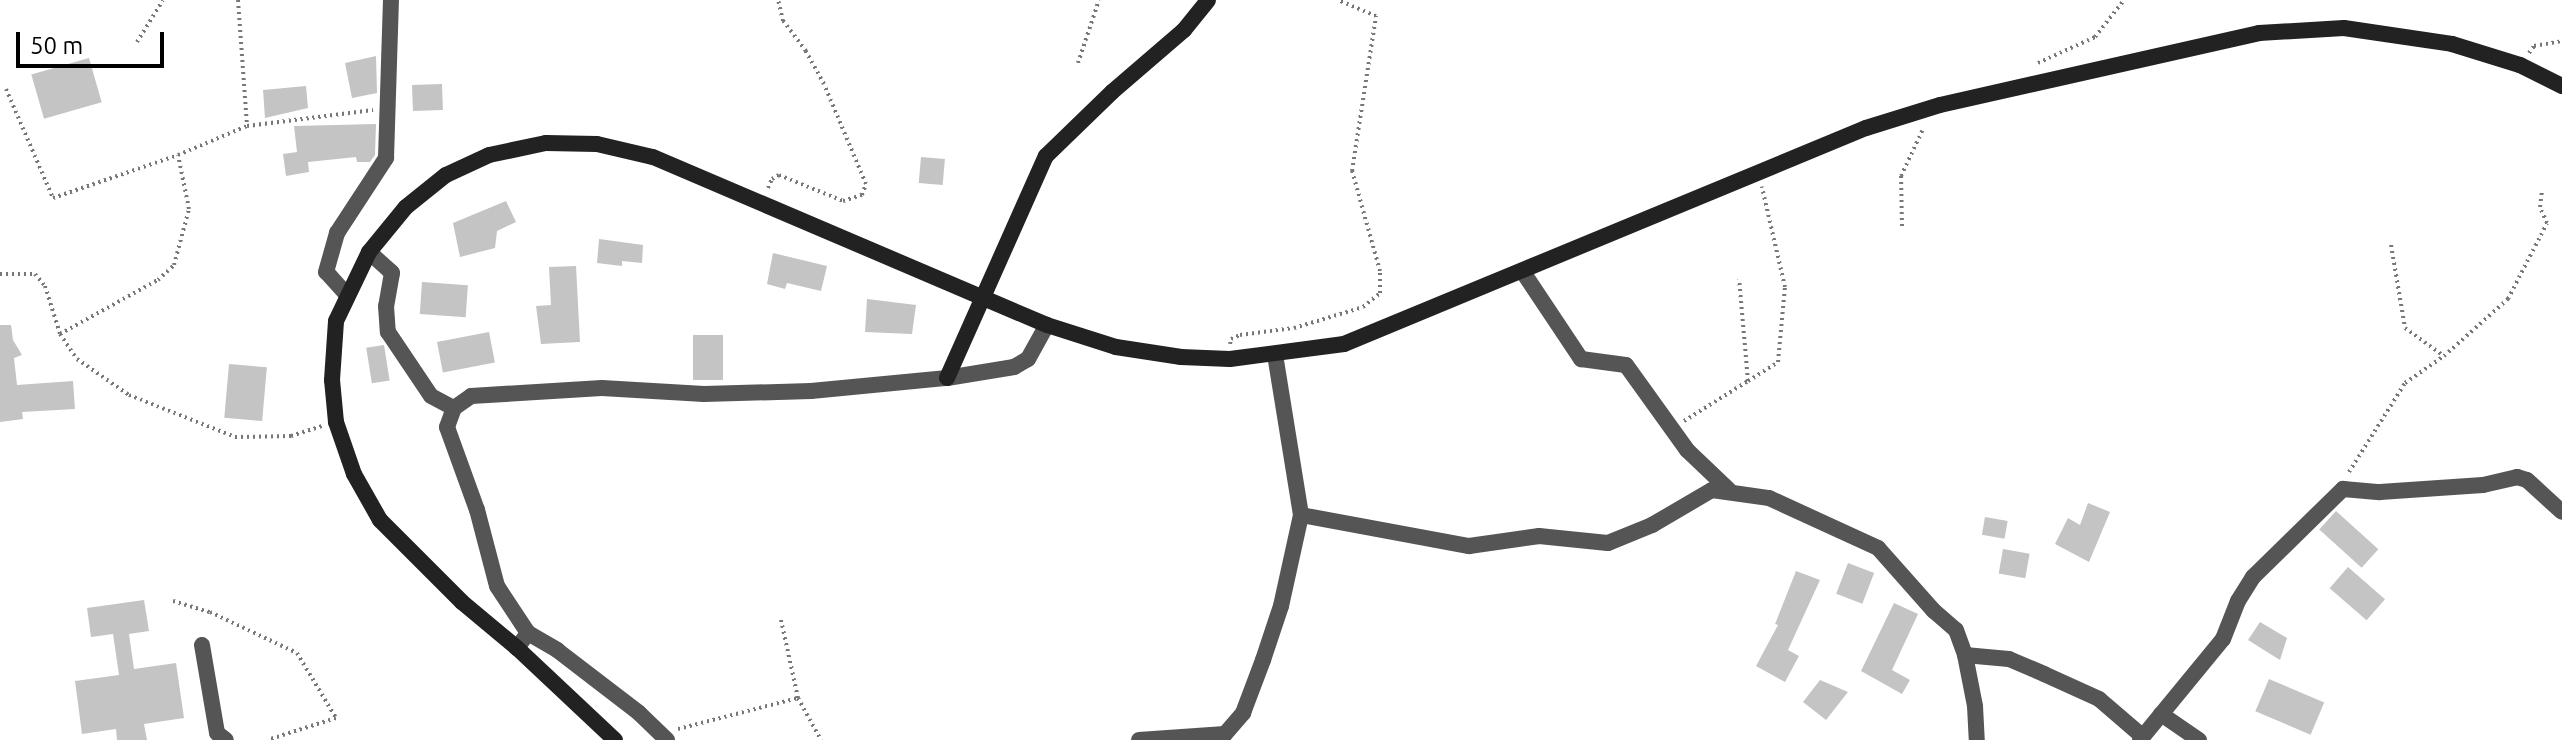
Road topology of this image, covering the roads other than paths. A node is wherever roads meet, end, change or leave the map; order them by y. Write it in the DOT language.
graph roads {
  1 [pos="391,0"];
  2 [pos="1208,0"];
  3 [pos="2562,86"];
  4 [pos="369,252"];
  5 [pos="1523,272"];
  6 [pos="347,295"];
  7 [pos="985,298"];
  8 [pos="1047,325"];
  9 [pos="1275,354"];
  10 [pos="947,378"];
  11 [pos="454,408"];
  12 [pos="1729,490"];
  13 [pos="2562,512"];
  14 [pos="1301,515"];
  15 [pos="528,633"];
  16 [pos="202,645"];
  17 [pos="517,648"];
  18 [pos="1965,655"];
  19 [pos="2161,714"];
  20 [pos="663,737"];
  21 [pos="2141,738"];
  22 [pos="226,740"];
  23 [pos="615,740"];
  24 [pos="1139,740"];
  25 [pos="1977,740"];
  26 [pos="2199,740"];
  1 -- 6 [label="street"];
  2 -- 7 [label="street"];
  3 -- 5 [label="street"];
  4 -- 6 [label="street"];
  4 -- 7 [label="street"];
  4 -- 11 [label="street"];
  5 -- 9 [label="street"];
  5 -- 12 [label="street"];
  6 -- 17 [label="street"];
  7 -- 8 [label="street"];
  7 -- 10 [label="street"];
  8 -- 9 [label="street"];
  8 -- 10 [label="street"];
  9 -- 14 [label="street"];
  10 -- 11 [label="street"];
  11 -- 15 [label="street"];
  12 -- 14 [label="street"];
  12 -- 18 [label="street"];
  13 -- 19 [label="street"];
  14 -- 24 [label="street"];
  15 -- 17 [label="street"];
  15 -- 20 [label="street"];
  16 -- 22 [label="street"];
  17 -- 23 [label="street"];
  18 -- 21 [label="street"];
  18 -- 25 [label="street"];
  19 -- 21 [label="street"];
  19 -- 26 [label="street"];
}
